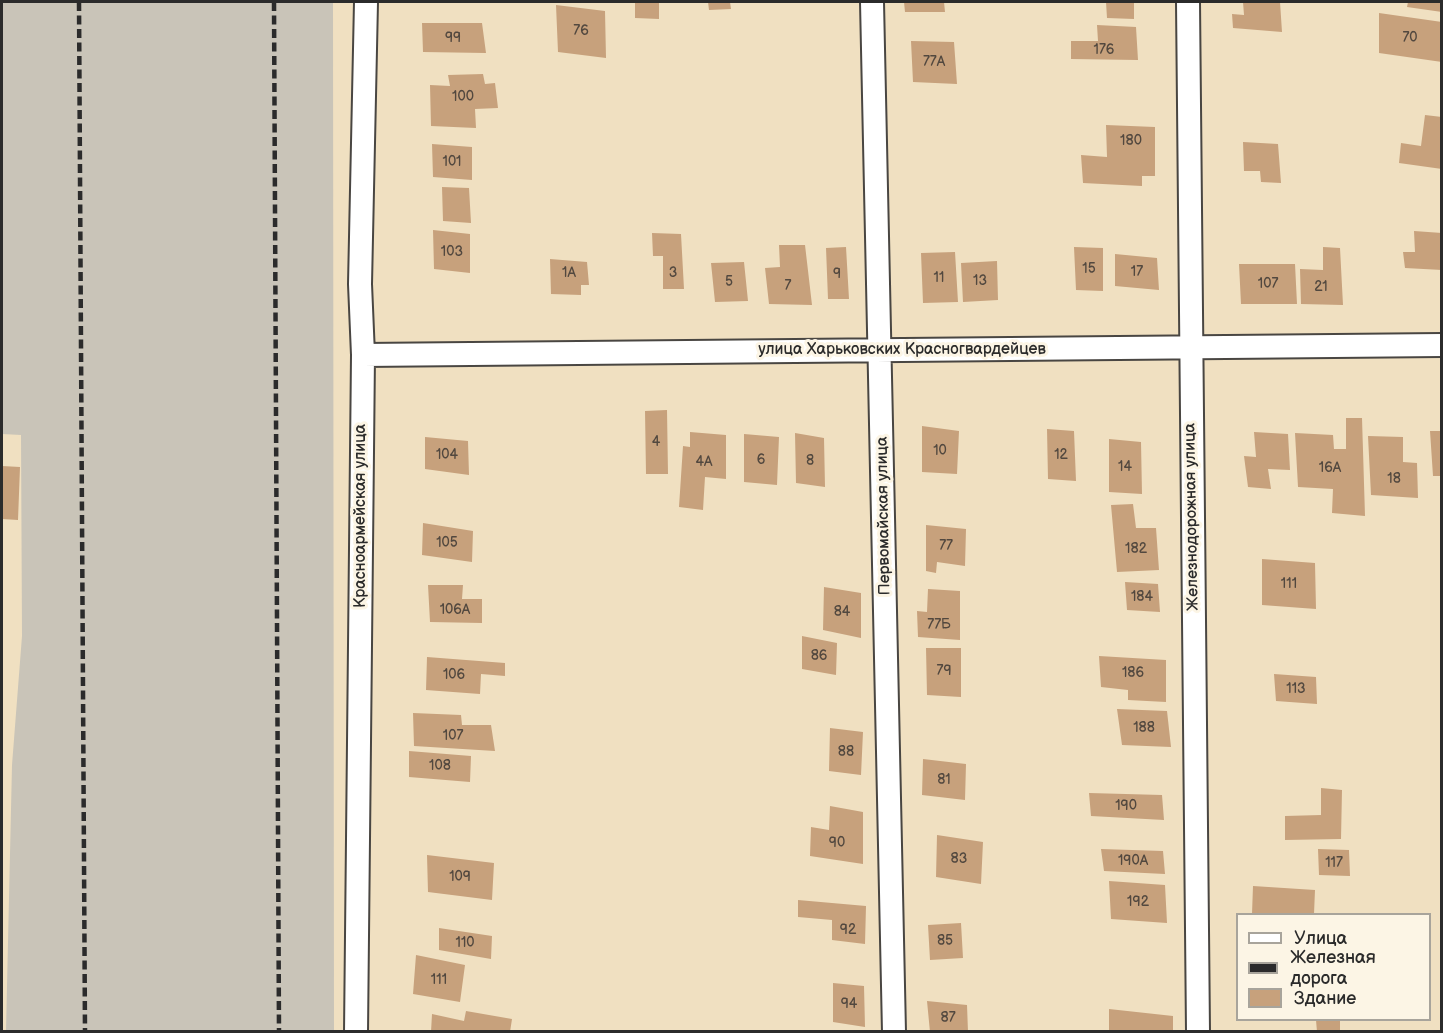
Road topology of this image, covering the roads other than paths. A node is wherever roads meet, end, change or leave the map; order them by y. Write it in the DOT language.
graph roads {
  1 [pos="366,2"];
  2 [pos="872,2"];
  3 [pos="1188,2"];
  4 [pos="1442,345"];
  5 [pos="880,349"];
  6 [pos="1190,349"];
  7 [pos="363,355"];
  8 [pos="356,1032"];
  9 [pos="894,1032"];
  10 [pos="1198,1032"];
  1 -- 7 [label="street, Красноармейская улица"];
  2 -- 5 [label="street, Первомайская улица"];
  3 -- 6 [label="street, Железнодорожная улица"];
  4 -- 6 [label="street, улица Харьковских Красногвардейцев"];
  5 -- 6 [label="street, улица Харьковских Красногвардейцев"];
  5 -- 7 [label="street, улица Харьковских Красногвардейцев"];
  5 -- 9 [label="street, Первомайская улица"];
  6 -- 10 [label="street, Железнодорожная улица"];
  7 -- 8 [label="street, Красноармейская улица"];
}
